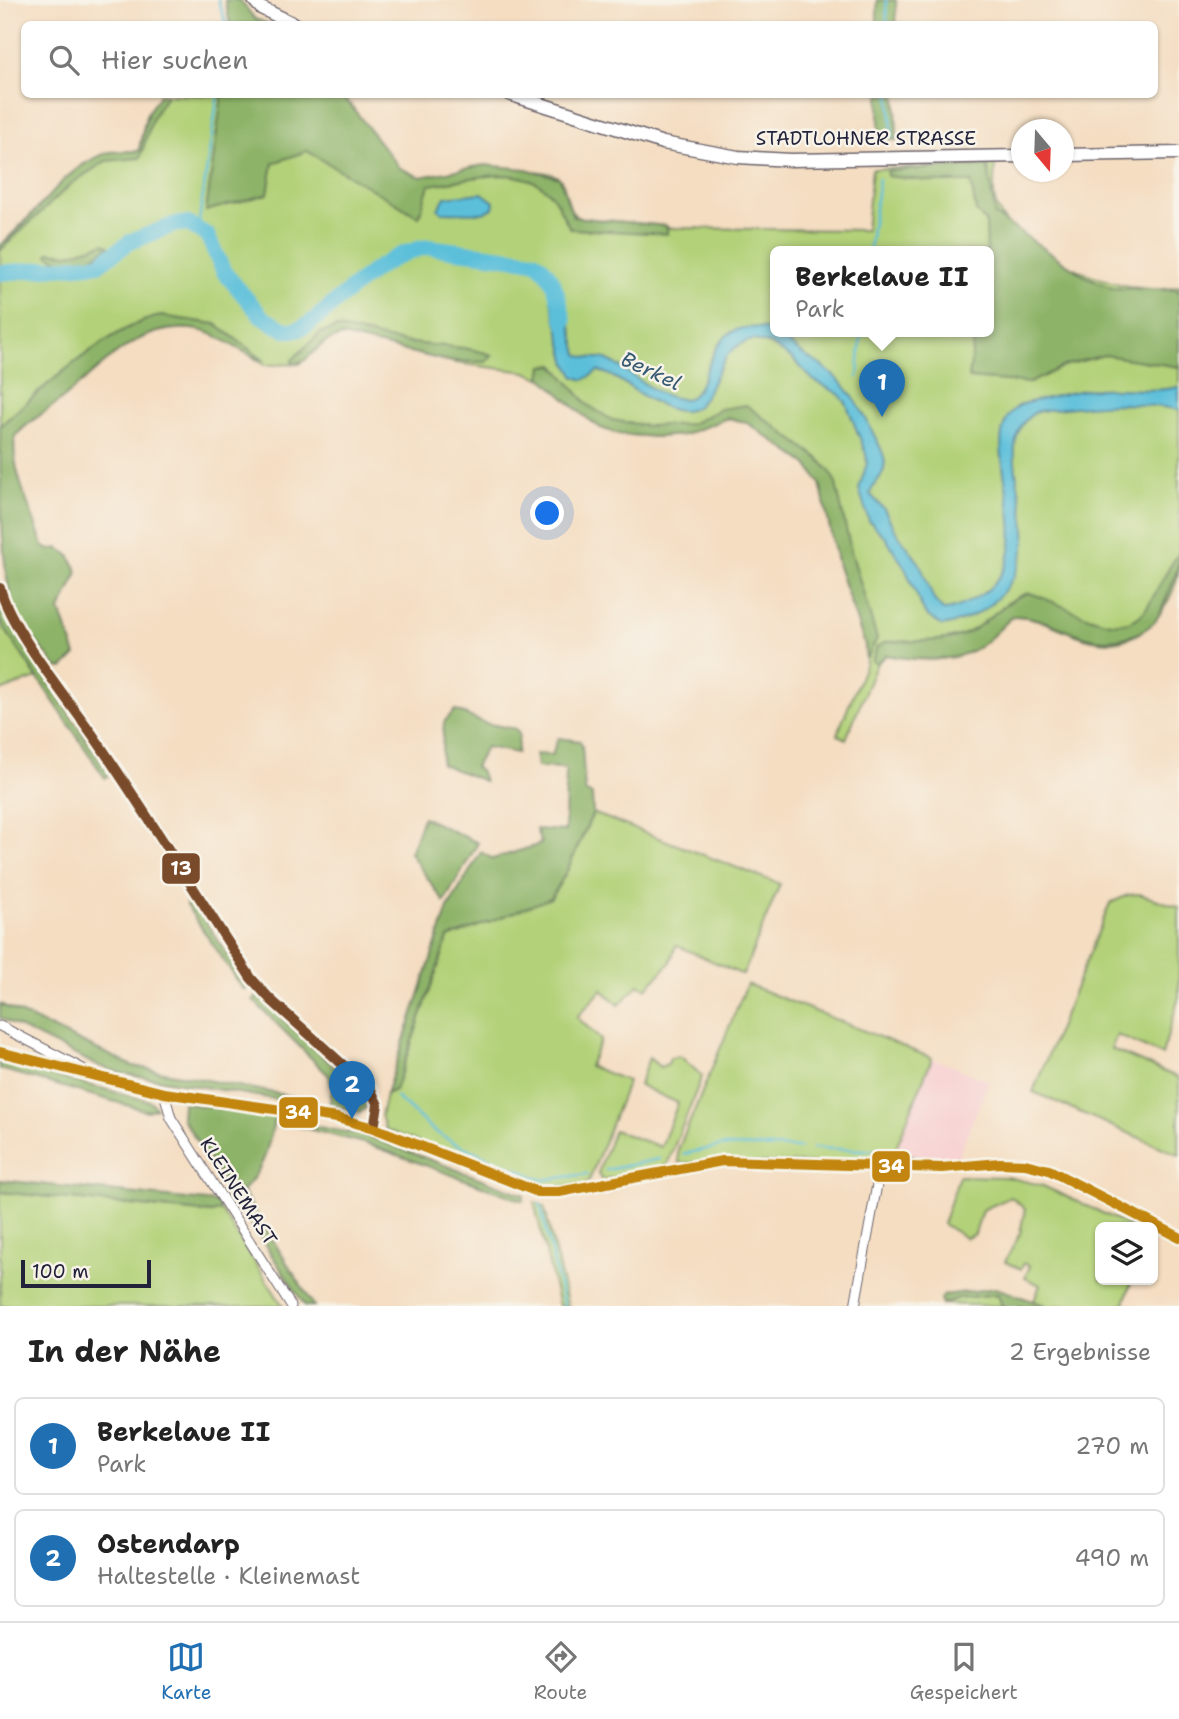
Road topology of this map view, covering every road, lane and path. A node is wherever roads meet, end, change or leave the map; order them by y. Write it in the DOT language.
graph roads {
  1 [pos="257,4"];
  2 [pos="288,21"];
  3 [pos="522,98"];
  4 [pos="1179,153"];
  5 [pos="1074,155"];
  6 [pos="1011,156"];
  7 [pos="0,588"];
  8 [pos="0,1027"];
  9 [pos="0,1052"];
  10 [pos="100,1078"];
  11 [pos="164,1093"];
  12 [pos="374,1128"];
  13 [pos="880,1168"];
  14 [pos="1179,1237"];
  15 [pos="292,1306"];
  16 [pos="855,1306"];
  1 -- 2 [label="street"];
  3 -- 6 [label="street, STADTLOHNER STRASSE"];
  4 -- 5 [label="street"];
  7 -- 12 [label="street"];
  8 -- 10 [label="street"];
  9 -- 10 [label="street"];
  10 -- 11 [label="street"];
  11 -- 12 [label="street"];
  11 -- 15 [label="street, KLEINEMAST"];
  12 -- 13 [label="street"];
  13 -- 14 [label="street"];
  13 -- 16 [label="street"];
}
